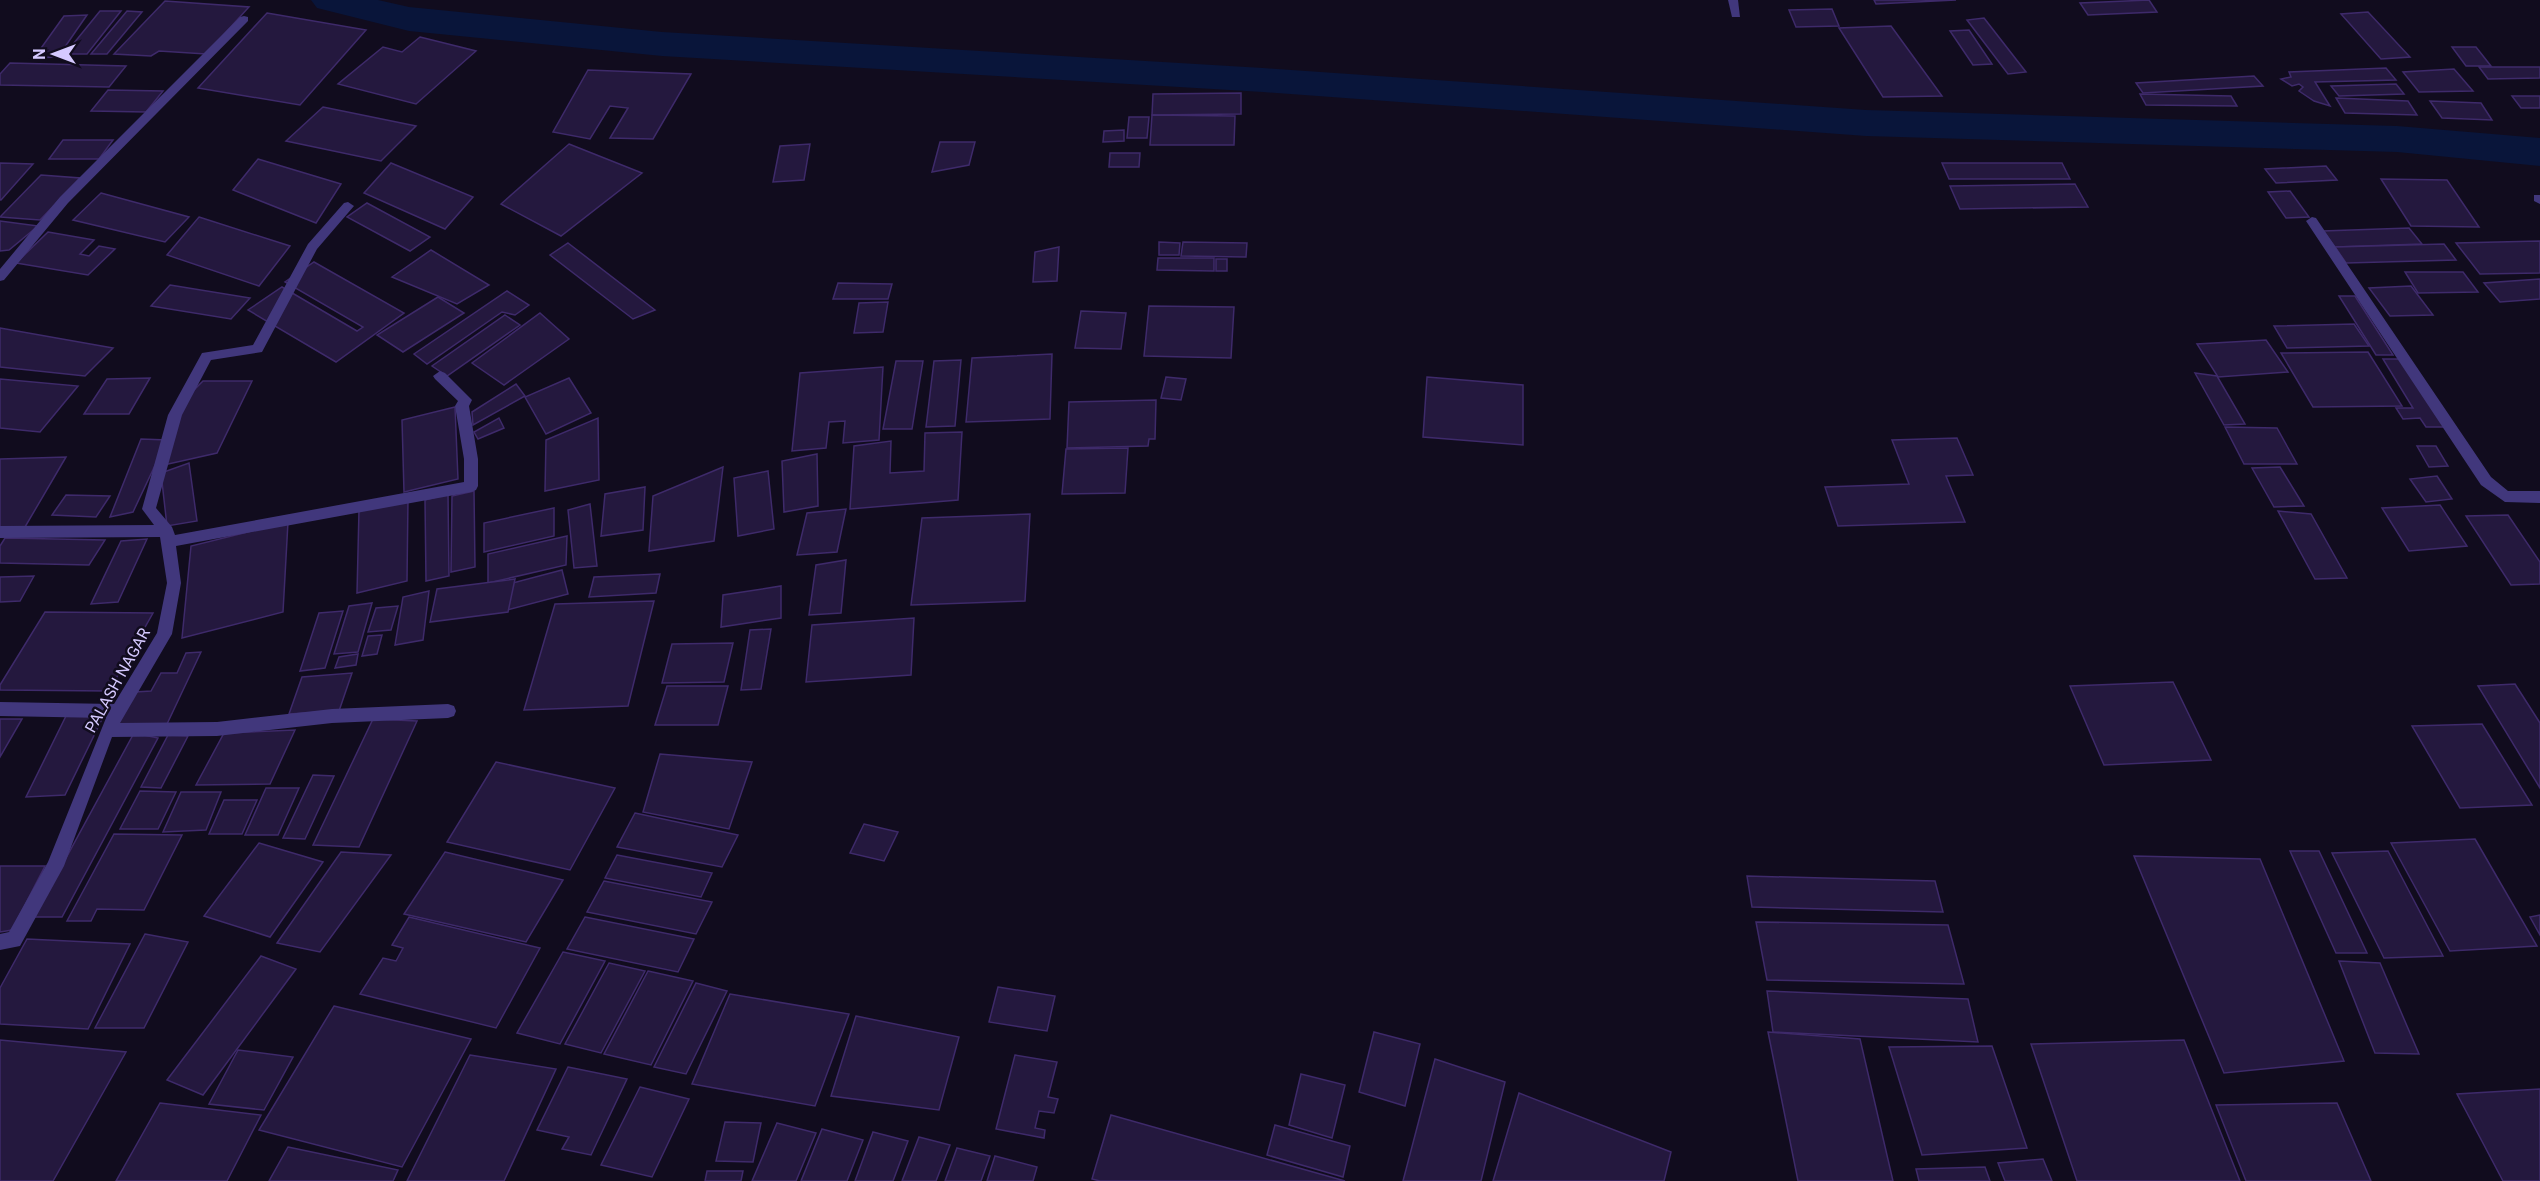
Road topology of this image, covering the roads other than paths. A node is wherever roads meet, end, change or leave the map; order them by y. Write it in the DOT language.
graph roads {
  1 [pos="1733,0"];
  2 [pos="1736,15"];
  3 [pos="244,19"];
  4 [pos="348,206"];
  5 [pos="2312,221"];
  6 [pos="0,277"];
  7 [pos="440,375"];
  8 [pos="2540,497"];
  9 [pos="0,532"];
  10 [pos="168,536"];
  11 [pos="0,709"];
  12 [pos="119,711"];
  13 [pos="448,711"];
  14 [pos="107,730"];
  15 [pos="0,942"];
  1 -- 2 [label="street"];
  3 -- 6 [label="street"];
  4 -- 10 [label="street, PALASH NAGAR"];
  5 -- 8 [label="street"];
  7 -- 10 [label="street"];
  9 -- 10 [label="street"];
  10 -- 12 [label="street, PALASH NAGAR"];
  11 -- 12 [label="street"];
  12 -- 14 [label="street, PALASH NAGAR"];
  13 -- 14 [label="street"];
  14 -- 15 [label="street, PALASH NAGAR"];
}
